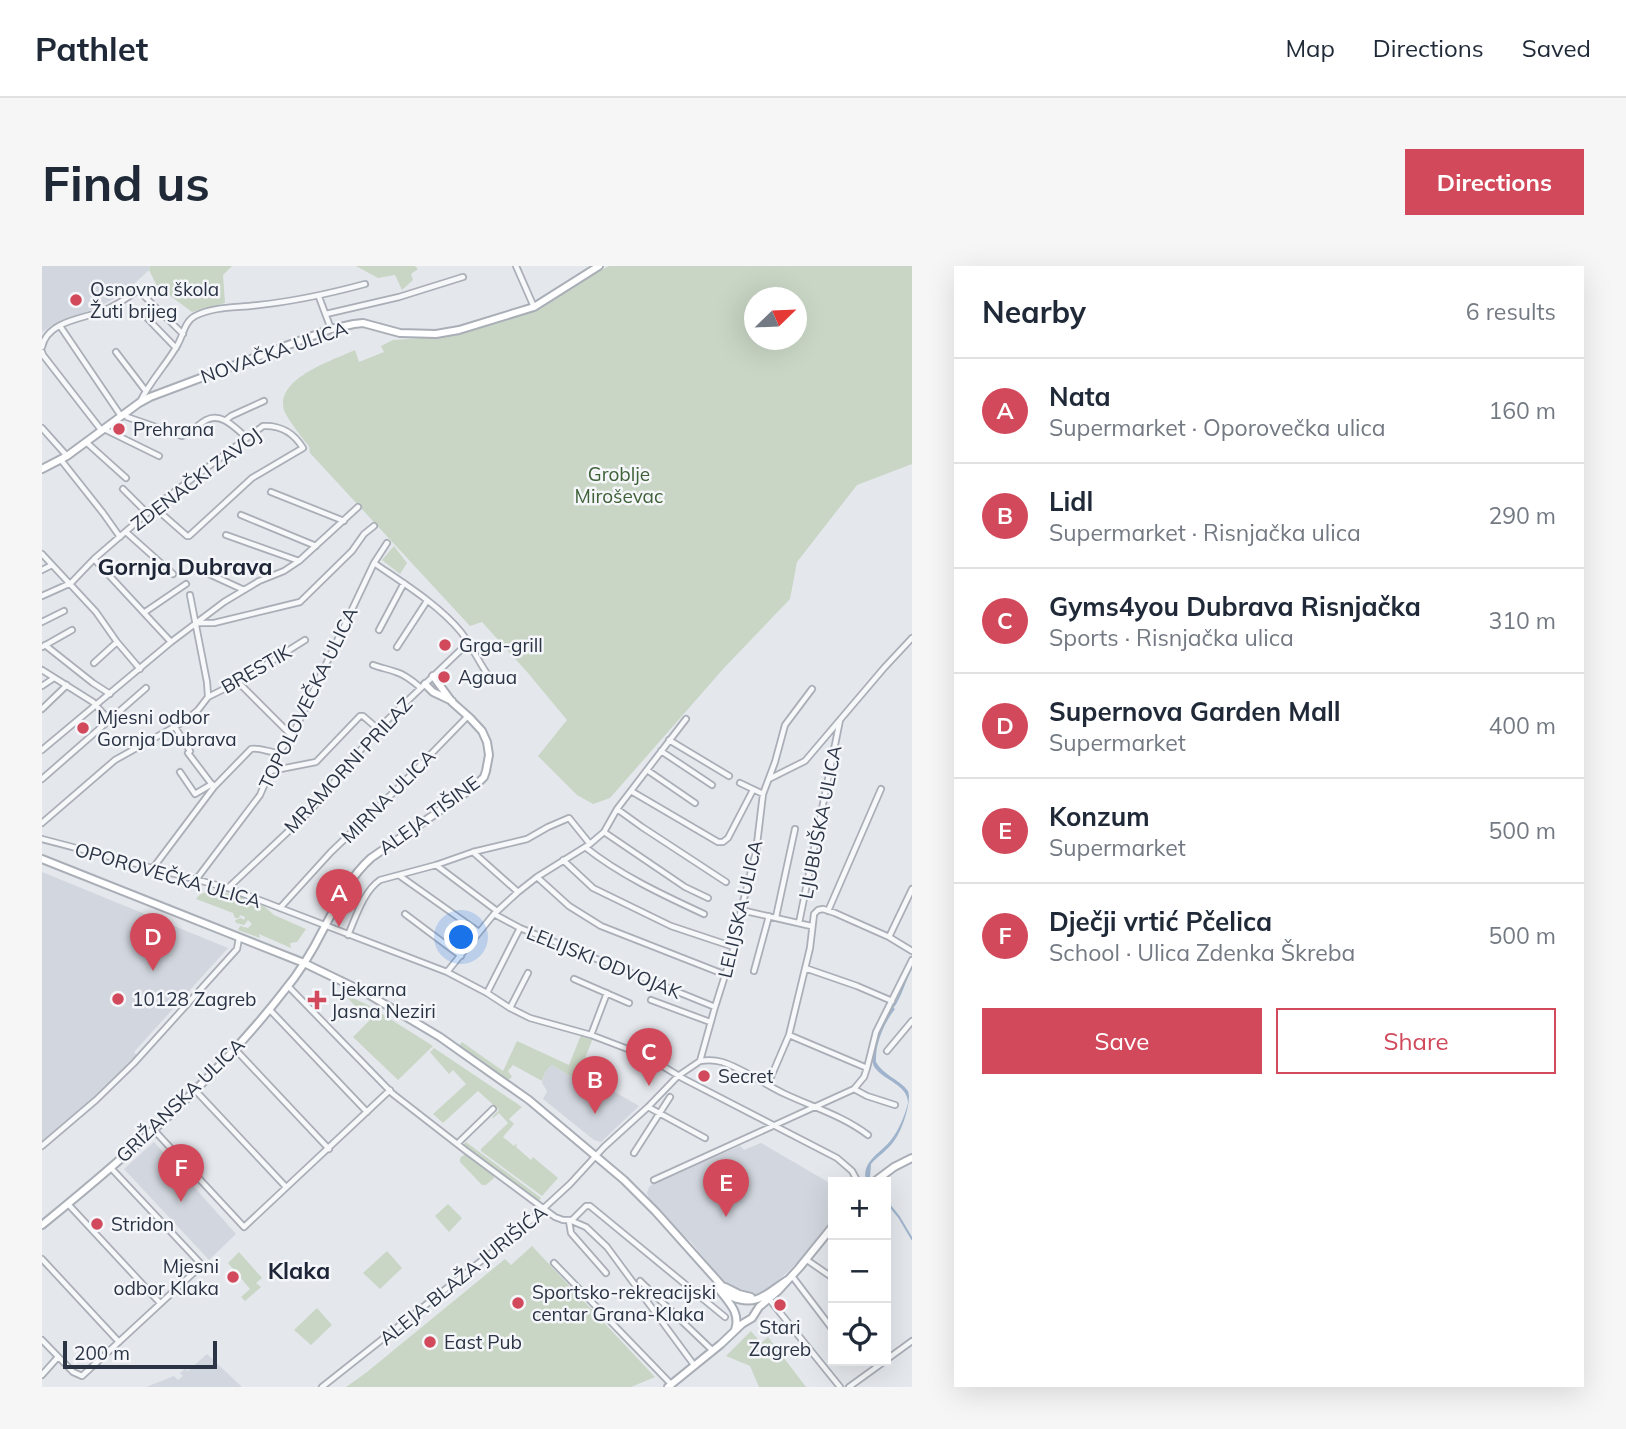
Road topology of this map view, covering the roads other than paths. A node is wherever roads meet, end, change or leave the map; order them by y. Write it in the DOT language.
graph roads {
  1 [pos="516,266"];
  2 [pos="599,266"];
  3 [pos="463,277"];
  4 [pos="365,284"];
  5 [pos="319,297"];
  6 [pos="534,307"];
  7 [pos="326,314"];
  8 [pos="148,319"];
  9 [pos="60,326"];
  10 [pos="331,329"];
  11 [pos="183,334"];
  12 [pos="176,348"];
  13 [pos="42,349"];
  14 [pos="116,352"];
  15 [pos="145,390"];
  16 [pos="264,401"];
  17 [pos="139,403"];
  18 [pos="123,415"];
  19 [pos="226,420"];
  20 [pos="42,428"];
  21 [pos="103,430"];
  22 [pos="246,437"];
  23 [pos="86,442"];
  24 [pos="159,456"];
  25 [pos="64,458"];
  26 [pos="42,469"];
  27 [pos="126,478"];
  28 [pos="123,489"];
  29 [pos="271,492"];
  30 [pos="154,507"];
  31 [pos="358,507"];
  32 [pos="147,513"];
  33 [pos="241,515"];
  34 [pos="344,521"];
  35 [pos="374,526"];
  36 [pos="126,532"];
  37 [pos="226,535"];
  38 [pos="120,537"];
  39 [pos="387,543"];
  40 [pos="316,546"];
  41 [pos="42,554"];
  42 [pos="94,559"];
  43 [pos="299,561"];
  44 [pos="374,563"];
  45 [pos="52,565"];
  46 [pos="196,568"];
  47 [pos="42,570"];
  48 [pos="173,574"];
  49 [pos="71,583"];
  50 [pos="404,583"];
  51 [pos="186,584"];
  52 [pos="244,590"];
  53 [pos="190,595"];
  54 [pos="42,596"];
  55 [pos="427,601"];
  56 [pos="64,611"];
  57 [pos="145,611"];
  58 [pos="42,622"];
  59 [pos="195,624"];
  60 [pos="379,630"];
  61 [pos="72,631"];
  62 [pos="912,638"];
  63 [pos="305,640"];
  64 [pos="117,642"];
  65 [pos="171,642"];
  66 [pos="469,642"];
  67 [pos="43,646"];
  68 [pos="397,647"];
  69 [pos="94,663"];
  70 [pos="373,665"];
  71 [pos="140,669"];
  72 [pos="42,670"];
  73 [pos="433,676"];
  74 [pos="54,678"];
  75 [pos="490,678"];
  76 [pos="238,682"];
  77 [pos="67,685"];
  78 [pos="423,686"];
  79 [pos="42,687"];
  80 [pos="146,688"];
  81 [pos="812,689"];
  82 [pos="110,694"];
  83 [pos="208,697"];
  84 [pos="452,702"];
  85 [pos="96,705"];
  86 [pos="42,709"];
  87 [pos="468,716"];
  88 [pos="686,719"];
  89 [pos="109,720"];
  90 [pos="840,720"];
  91 [pos="175,727"];
  92 [pos="378,729"];
  93 [pos="292,736"];
  94 [pos="669,740"];
  95 [pos="42,750"];
  96 [pos="661,751"];
  97 [pos="278,753"];
  98 [pos="647,770"];
  99 [pos="270,771"];
  100 [pos="180,772"];
  101 [pos="729,776"];
  102 [pos="42,779"];
  103 [pos="769,779"];
  104 [pos="740,783"];
  105 [pos="712,785"];
  106 [pos="213,786"];
  107 [pos="881,789"];
  108 [pos="754,790"];
  109 [pos="631,791"];
  110 [pos="763,794"];
  111 [pos="695,803"];
  112 [pos="617,808"];
  113 [pos="42,823"];
  114 [pos="794,829"];
  115 [pos="604,832"];
  116 [pos="42,839"];
  117 [pos="587,846"];
  118 [pos="473,852"];
  119 [pos="42,859"];
  120 [pos="563,860"];
  121 [pos="436,865"];
  122 [pos="153,868"];
  123 [pos="399,876"];
  124 [pos="537,877"];
  125 [pos="195,881"];
  126 [pos="726,882"];
  127 [pos="228,888"];
  128 [pos="912,889"];
  129 [pos="518,892"];
  130 [pos="708,898"];
  131 [pos="280,908"];
  132 [pos="741,910"];
  133 [pos="828,911"];
  134 [pos="496,913"];
  135 [pos="405,914"];
  136 [pos="704,914"];
  137 [pos="772,916"];
  138 [pos="799,923"];
  139 [pos="325,926"];
  140 [pos="811,926"];
  141 [pos="520,928"];
  142 [pos="479,932"];
  143 [pos="348,935"];
  144 [pos="889,937"];
  145 [pos="239,938"];
  146 [pos="734,947"];
  147 [pos="912,951"];
  148 [pos="461,956"];
  149 [pos="912,960"];
  150 [pos="303,963"];
  151 [pos="806,968"];
  152 [pos="754,971"];
  153 [pos="447,972"];
  154 [pos="528,973"];
  155 [pos="726,975"];
  156 [pos="574,979"];
  157 [pos="288,986"];
  158 [pos="487,993"];
  159 [pos="607,993"];
  160 [pos="651,1000"];
  161 [pos="892,1001"];
  162 [pos="629,1003"];
  163 [pos="715,1007"];
  164 [pos="510,1009"];
  165 [pos="270,1010"];
  166 [pos="912,1021"];
  167 [pos="710,1022"];
  168 [pos="591,1035"];
  169 [pos="789,1035"];
  170 [pos="234,1048"];
  171 [pos="887,1051"];
  172 [pos="700,1061"];
  173 [pos="867,1068"];
  174 [pos="678,1076"];
  175 [pos="766,1084"];
  176 [pos="853,1089"];
  177 [pos="195,1090"];
  178 [pos="390,1090"];
  179 [pos="670,1097"];
  180 [pos="895,1105"];
  181 [pos="648,1107"];
  182 [pos="817,1107"];
  183 [pos="493,1109"];
  184 [pos="367,1112"];
  185 [pos="659,1114"];
  186 [pos="775,1126"];
  187 [pos="153,1129"];
  188 [pos="868,1135"];
  189 [pos="705,1138"];
  190 [pos="457,1144"];
  191 [pos="42,1146"];
  192 [pos="329,1149"];
  193 [pos="634,1153"];
  194 [pos="596,1156"];
  195 [pos="912,1158"];
  196 [pos="111,1168"];
  197 [pos="855,1177"];
  198 [pos="881,1177"];
  199 [pos="654,1180"];
  200 [pos="286,1187"];
  201 [pos="68,1204"];
  202 [pos="544,1209"];
  203 [pos="570,1220"];
  204 [pos="42,1225"];
  205 [pos="828,1232"];
  206 [pos="42,1259"];
  207 [pos="807,1259"];
  208 [pos="554,1263"];
  209 [pos="706,1269"];
  210 [pos="606,1273"];
  211 [pos="828,1274"];
  212 [pos="790,1277"];
  213 [pos="718,1281"];
  214 [pos="640,1282"];
  215 [pos="772,1290"];
  216 [pos="769,1298"];
  217 [pos="745,1300"];
  218 [pos="161,1303"];
  219 [pos="755,1312"];
  220 [pos="736,1313"];
  221 [pos="725,1317"];
  222 [pos="747,1320"];
  223 [pos="828,1324"];
  224 [pos="734,1332"];
  225 [pos="42,1340"];
  226 [pos="912,1341"];
  227 [pos="119,1342"];
  228 [pos="713,1351"];
  229 [pos="891,1356"];
  230 [pos="58,1357"];
  231 [pos="694,1365"];
  232 [pos="877,1366"];
  233 [pos="42,1375"];
  234 [pos="671,1384"];
  235 [pos="322,1387"];
  236 [pos="680,1387"];
  237 [pos="840,1387"];
  238 [pos="849,1387"];
  1 -- 6 [label="street"];
  2 -- 6 [label="street, NOVAČKA ULICA"];
  3 -- 7 [label="street"];
  4 -- 5 [label="street"];
  5 -- 7 [label="street"];
  5 -- 11 [label="street"];
  6 -- 10 [label="street, NOVAČKA ULICA"];
  7 -- 10 [label="street"];
  8 -- 12 [label="street"];
  9 -- 11 [label="street"];
  9 -- 13 [label="street"];
  9 -- 18 [label="street"];
  10 -- 17 [label="street, NOVAČKA ULICA"];
  11 -- 12 [label="street"];
  12 -- 15 [label="street"];
  13 -- 21 [label="street"];
  14 -- 15 [label="street"];
  15 -- 17 [label="street"];
  16 -- 19 [label="street"];
  17 -- 18 [label="street, NOVAČKA ULICA"];
  18 -- 19 [label="street"];
  18 -- 21 [label="street, NOVAČKA ULICA"];
  19 -- 22 [label="street"];
  20 -- 25 [label="street"];
  21 -- 23 [label="street, NOVAČKA ULICA"];
  21 -- 24 [label="street"];
  22 -- 30 [label="street, ZDENAČKI ZAVOJ"];
  22 -- 30 [label="street, ZDENAČKI ZAVOJ"];
  23 -- 25 [label="street, NOVAČKA ULICA"];
  23 -- 27 [label="street"];
  25 -- 26 [label="street, NOVAČKA ULICA"];
  25 -- 38 [label="street"];
  28 -- 32 [label="street"];
  29 -- 34 [label="street"];
  30 -- 32 [label="street, ZDENAČKI ZAVOJ"];
  31 -- 34 [label="street"];
  32 -- 36 [label="street, ZDENAČKI ZAVOJ"];
  33 -- 40 [label="street"];
  34 -- 40 [label="street"];
  35 -- 59 [label="street"];
  36 -- 38 [label="street, ZDENAČKI ZAVOJ"];
  36 -- 48 [label="street"];
  37 -- 43 [label="street"];
  38 -- 42 [label="street, ZDENAČKI ZAVOJ"];
  39 -- 44 [label="street, TOPOLOVEČKA ULICA"];
  40 -- 43 [label="street"];
  41 -- 45 [label="street"];
  42 -- 49 [label="street, ZDENAČKI ZAVOJ"];
  42 -- 57 [label="street"];
  43 -- 52 [label="street"];
  44 -- 50 [label="street"];
  44 -- 93 [label="street, TOPOLOVEČKA ULICA"];
  45 -- 47 [label="street"];
  45 -- 49 [label="street"];
  46 -- 52 [label="street"];
  49 -- 54 [label="street, ZDENAČKI ZAVOJ"];
  49 -- 64 [label="street"];
  50 -- 55 [label="street"];
  50 -- 60 [label="street"];
  51 -- 57 [label="street"];
  52 -- 59 [label="street"];
  53 -- 59 [label="street, BRESTIK"];
  55 -- 66 [label="street"];
  55 -- 68 [label="street"];
  56 -- 58 [label="street"];
  57 -- 65 [label="street"];
  59 -- 65 [label="street"];
  59 -- 83 [label="street, BRESTIK"];
  61 -- 67 [label="street"];
  62 -- 90 [label="street"];
  63 -- 76 [label="street, BRESTIK"];
  64 -- 69 [label="street"];
  64 -- 71 [label="street"];
  65 -- 71 [label="street"];
  66 -- 73 [label="street, MRAMORNI PRILAZ"];
  66 -- 75 [label="street"];
  67 -- 82 [label="street"];
  70 -- 78 [label="street"];
  71 -- 82 [label="street"];
  72 -- 74 [label="street"];
  73 -- 78 [label="street, MRAMORNI PRILAZ"];
  73 -- 84 [label="street, ALEJA TIŠINE"];
  74 -- 77 [label="street"];
  74 -- 79 [label="street"];
  76 -- 83 [label="street, BRESTIK"];
  76 -- 93 [label="street"];
  77 -- 85 [label="street"];
  77 -- 86 [label="street"];
  78 -- 84 [label="street, ALEJA TIŠINE"];
  78 -- 92 [label="street, MRAMORNI PRILAZ"];
  80 -- 89 [label="street"];
  81 -- 103 [label="street, LELIJSKA ULICA"];
  82 -- 85 [label="street"];
  83 -- 91 [label="street, BRESTIK"];
  84 -- 87 [label="street, ALEJA TIŠINE"];
  85 -- 89 [label="street"];
  85 -- 95 [label="street"];
  87 -- 131 [label="street, MIRNA ULICA"];
  87 -- 139 [label="street, ALEJA TIŠINE"];
  88 -- 94 [label="street"];
  89 -- 102 [label="street"];
  90 -- 103 [label="street"];
  90 -- 138 [label="street, LJUBUŠKA ULICA"];
  91 -- 106 [label="street"];
  91 -- 113 [label="street, BRESTIK"];
  92 -- 99 [label="street"];
  92 -- 127 [label="street, MRAMORNI PRILAZ"];
  93 -- 97 [label="street, TOPOLOVEČKA ULICA"];
  94 -- 96 [label="street"];
  94 -- 101 [label="street"];
  96 -- 98 [label="street"];
  96 -- 105 [label="street"];
  97 -- 99 [label="street, TOPOLOVEČKA ULICA"];
  97 -- 106 [label="street"];
  98 -- 109 [label="street"];
  98 -- 111 [label="street"];
  99 -- 125 [label="street, TOPOLOVEČKA ULICA"];
  100 -- 106 [label="street"];
  103 -- 110 [label="street, LELIJSKA ULICA"];
  104 -- 108 [label="street"];
  106 -- 122 [label="street"];
  107 -- 133 [label="street, LJUBUŠKA ULICA"];
  108 -- 109 [label="street"];
  108 -- 110 [label="street"];
  109 -- 112 [label="street"];
  110 -- 132 [label="street, LELIJSKA ULICA"];
  112 -- 115 [label="street"];
  112 -- 126 [label="street"];
  114 -- 137 [label="street"];
  115 -- 117 [label="street"];
  115 -- 130 [label="street"];
  116 -- 122 [label="street, OPOROVEČKA ULICA"];
  117 -- 118 [label="street"];
  117 -- 120 [label="street"];
  117 -- 136 [label="street"];
  118 -- 121 [label="street"];
  118 -- 129 [label="street"];
  119 -- 145 [label="street"];
  120 -- 124 [label="street"];
  120 -- 146 [label="street"];
  121 -- 123 [label="street"];
  121 -- 134 [label="street, LELIJSKI ODVOJAK"];
  122 -- 125 [label="street, OPOROVEČKA ULICA"];
  123 -- 142 [label="street"];
  123 -- 143 [label="street"];
  124 -- 129 [label="street"];
  124 -- 155 [label="street"];
  125 -- 127 [label="street, OPOROVEČKA ULICA"];
  127 -- 131 [label="street, OPOROVEČKA ULICA"];
  128 -- 144 [label="street"];
  129 -- 134 [label="street"];
  131 -- 139 [label="street, OPOROVEČKA ULICA"];
  132 -- 137 [label="street"];
  132 -- 146 [label="street, LELIJSKA ULICA"];
  133 -- 140 [label="street, LJUBUŠKA ULICA"];
  133 -- 144 [label="street, LJUBUŠKA ULICA"];
  134 -- 141 [label="street, LELIJSKI ODVOJAK"];
  134 -- 142 [label="street"];
  135 -- 148 [label="street"];
  137 -- 138 [label="street"];
  137 -- 152 [label="street"];
  138 -- 140 [label="street"];
  139 -- 143 [label="street, OPOROVEČKA ULICA"];
  139 -- 150 [label="street, ALEJA TIŠINE"];
  140 -- 151 [label="street, LJUBUŠKA ULICA"];
  141 -- 158 [label="street"];
  141 -- 163 [label="street, LELIJSKI ODVOJAK"];
  142 -- 148 [label="street"];
  143 -- 153 [label="street, OPOROVEČKA ULICA"];
  144 -- 147 [label="street, LJUBUŠKA ULICA"];
  145 -- 150 [label="street"];
  145 -- 191 [label="street"];
  146 -- 155 [label="street, LELIJSKA ULICA"];
  148 -- 153 [label="street"];
  149 -- 161 [label="street"];
  150 -- 157 [label="street, GRIŽANSKA ULICA"];
  150 -- 194 [label="street"];
  151 -- 161 [label="street"];
  151 -- 169 [label="street, LJUBUŠKA ULICA"];
  153 -- 158 [label="street, OPOROVEČKA ULICA"];
  154 -- 164 [label="street"];
  155 -- 163 [label="street, LELIJSKA ULICA"];
  156 -- 159 [label="street"];
  157 -- 165 [label="street, GRIŽANSKA ULICA"];
  157 -- 178 [label="street"];
  158 -- 164 [label="street, OPOROVEČKA ULICA"];
  159 -- 162 [label="street"];
  159 -- 168 [label="street"];
  160 -- 167 [label="street"];
  161 -- 173 [label="street"];
  163 -- 167 [label="street, LELIJSKA ULICA"];
  164 -- 168 [label="street, OPOROVEČKA ULICA"];
  165 -- 170 [label="street, GRIŽANSKA ULICA"];
  165 -- 184 [label="street"];
  166 -- 171 [label="street"];
  167 -- 172 [label="street, LELIJSKA ULICA"];
  168 -- 174 [label="street, OPOROVEČKA ULICA"];
  169 -- 173 [label="street"];
  169 -- 175 [label="street, LJUBUŠKA ULICA"];
  170 -- 177 [label="street, GRIŽANSKA ULICA"];
  170 -- 192 [label="street"];
  172 -- 174 [label="street"];
  172 -- 175 [label="street"];
  173 -- 176 [label="street"];
  174 -- 181 [label="street, ALEJA BLAŽA JURIŠIĆA"];
  174 -- 186 [label="street, OPOROVEČKA ULICA"];
  175 -- 182 [label="street"];
  176 -- 180 [label="street"];
  176 -- 182 [label="street"];
  177 -- 187 [label="street, GRIŽANSKA ULICA"];
  177 -- 200 [label="street"];
  178 -- 184 [label="street"];
  178 -- 190 [label="street"];
  179 -- 185 [label="street"];
  181 -- 185 [label="street"];
  181 -- 194 [label="street, ALEJA BLAŽA JURIŠIĆA"];
  182 -- 186 [label="street"];
  182 -- 188 [label="street"];
  183 -- 190 [label="street"];
  184 -- 192 [label="street"];
  185 -- 189 [label="street"];
  185 -- 193 [label="street"];
  186 -- 197 [label="street, OPOROVEČKA ULICA"];
  186 -- 199 [label="street"];
  187 -- 196 [label="street, GRIŽANSKA ULICA"];
  187 -- 200 [label="street"];
  190 -- 202 [label="street"];
  192 -- 200 [label="street"];
  194 -- 202 [label="street, ALEJA BLAŽA JURIŠIĆA"];
  194 -- 209 [label="street"];
  195 -- 198 [label="street"];
  196 -- 201 [label="street, GRIŽANSKA ULICA"];
  196 -- 218 [label="street"];
  201 -- 204 [label="street, GRIŽANSKA ULICA"];
  201 -- 218 [label="street"];
  202 -- 203 [label="street"];
  202 -- 235 [label="street, ALEJA BLAŽA JURIŠIĆA"];
  203 -- 210 [label="street"];
  203 -- 221 [label="street"];
  203 -- 231 [label="street"];
  205 -- 207 [label="street"];
  206 -- 227 [label="street"];
  207 -- 211 [label="street"];
  207 -- 212 [label="street"];
  208 -- 234 [label="street"];
  209 -- 213 [label="street"];
  209 -- 220 [label="street"];
  212 -- 215 [label="street"];
  212 -- 216 [label="street"];
  212 -- 223 [label="street"];
  213 -- 215 [label="street"];
  213 -- 217 [label="street"];
  214 -- 228 [label="street"];
  215 -- 217 [label="street"];
  216 -- 219 [label="street"];
  216 -- 237 [label="street"];
  217 -- 219 [label="street"];
  217 -- 220 [label="street"];
  218 -- 227 [label="street"];
  219 -- 222 [label="street"];
  220 -- 222 [label="street"];
  220 -- 224 [label="street"];
  222 -- 224 [label="street"];
  224 -- 228 [label="street"];
  225 -- 230 [label="street"];
  226 -- 229 [label="street"];
  227 -- 230 [label="street"];
  228 -- 231 [label="street"];
  230 -- 233 [label="street"];
  231 -- 234 [label="street"];
  232 -- 238 [label="street"];
  234 -- 236 [label="street"];
}
